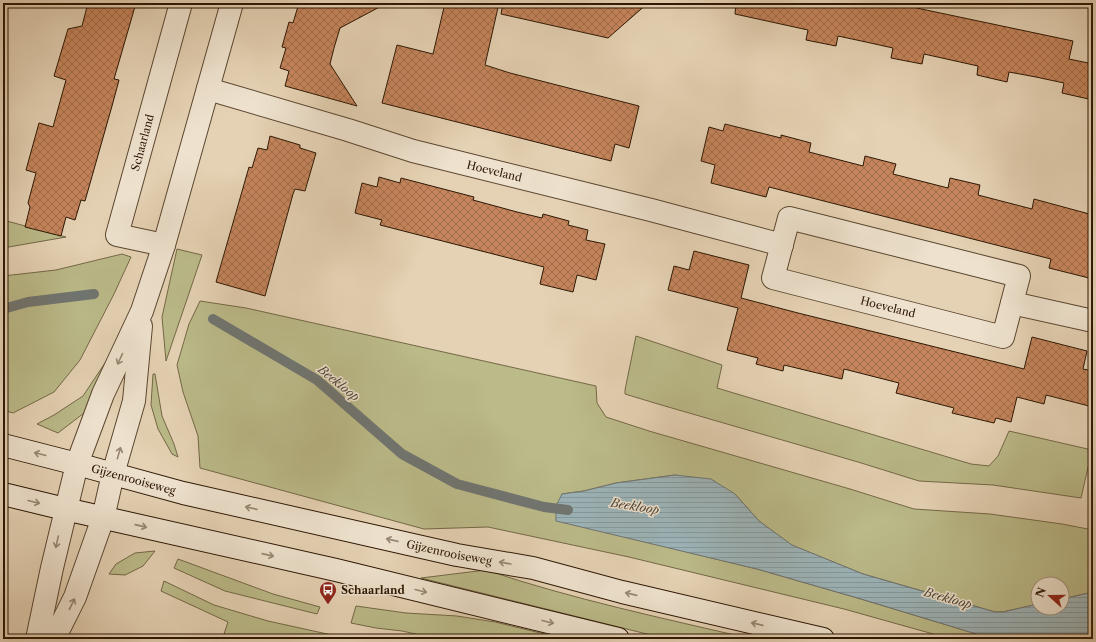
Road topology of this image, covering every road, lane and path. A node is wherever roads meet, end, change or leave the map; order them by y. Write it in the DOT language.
graph roads {
  1 [pos="181,3"];
  2 [pos="232,3"];
  3 [pos="208,89"];
  4 [pos="164,245"];
  5 [pos="782,245"];
  6 [pos="1012,304"];
  7 [pos="142,311"];
  8 [pos="1093,321"];
  9 [pos="3,445"];
  10 [pos="77,464"];
  11 [pos="113,474"];
  12 [pos="3,494"];
  13 [pos="65,509"];
  14 [pos="103,518"];
  15 [pos="37,639"];
  16 [pos="54,639"];
  17 [pos="618,639"];
  18 [pos="823,639"];
  1 -- 4 [label="street, Schaarland"];
  2 -- 3 [label="street"];
  3 -- 4 [label="street"];
  3 -- 5 [label="street, Hoeveland"];
  4 -- 7 [label="street"];
  5 -- 6 [label="street, Hoeveland"];
  5 -- 6 [label="street, Hoeveland"];
  6 -- 8 [label="street"];
  7 -- 10 [label="street, one-way"];
  11 -- 7 [label="street, one-way"];
  10 -- 9 [label="street, Gijzenrooiseweg, one-way"];
  10 -- 11 [label="street, Gijzenrooiseweg"];
  10 -- 13 [label="street, Gijzenrooiseweg"];
  11 -- 14 [label="street"];
  18 -- 11 [label="street, Gijzenrooiseweg, one-way"];
  12 -- 13 [label="street, one-way"];
  13 -- 14 [label="street"];
  13 -- 15 [label="street, Gijzenrooiseweg, one-way"];
  16 -- 14 [label="street, one-way"];
  14 -- 17 [label="street, one-way"];
}
